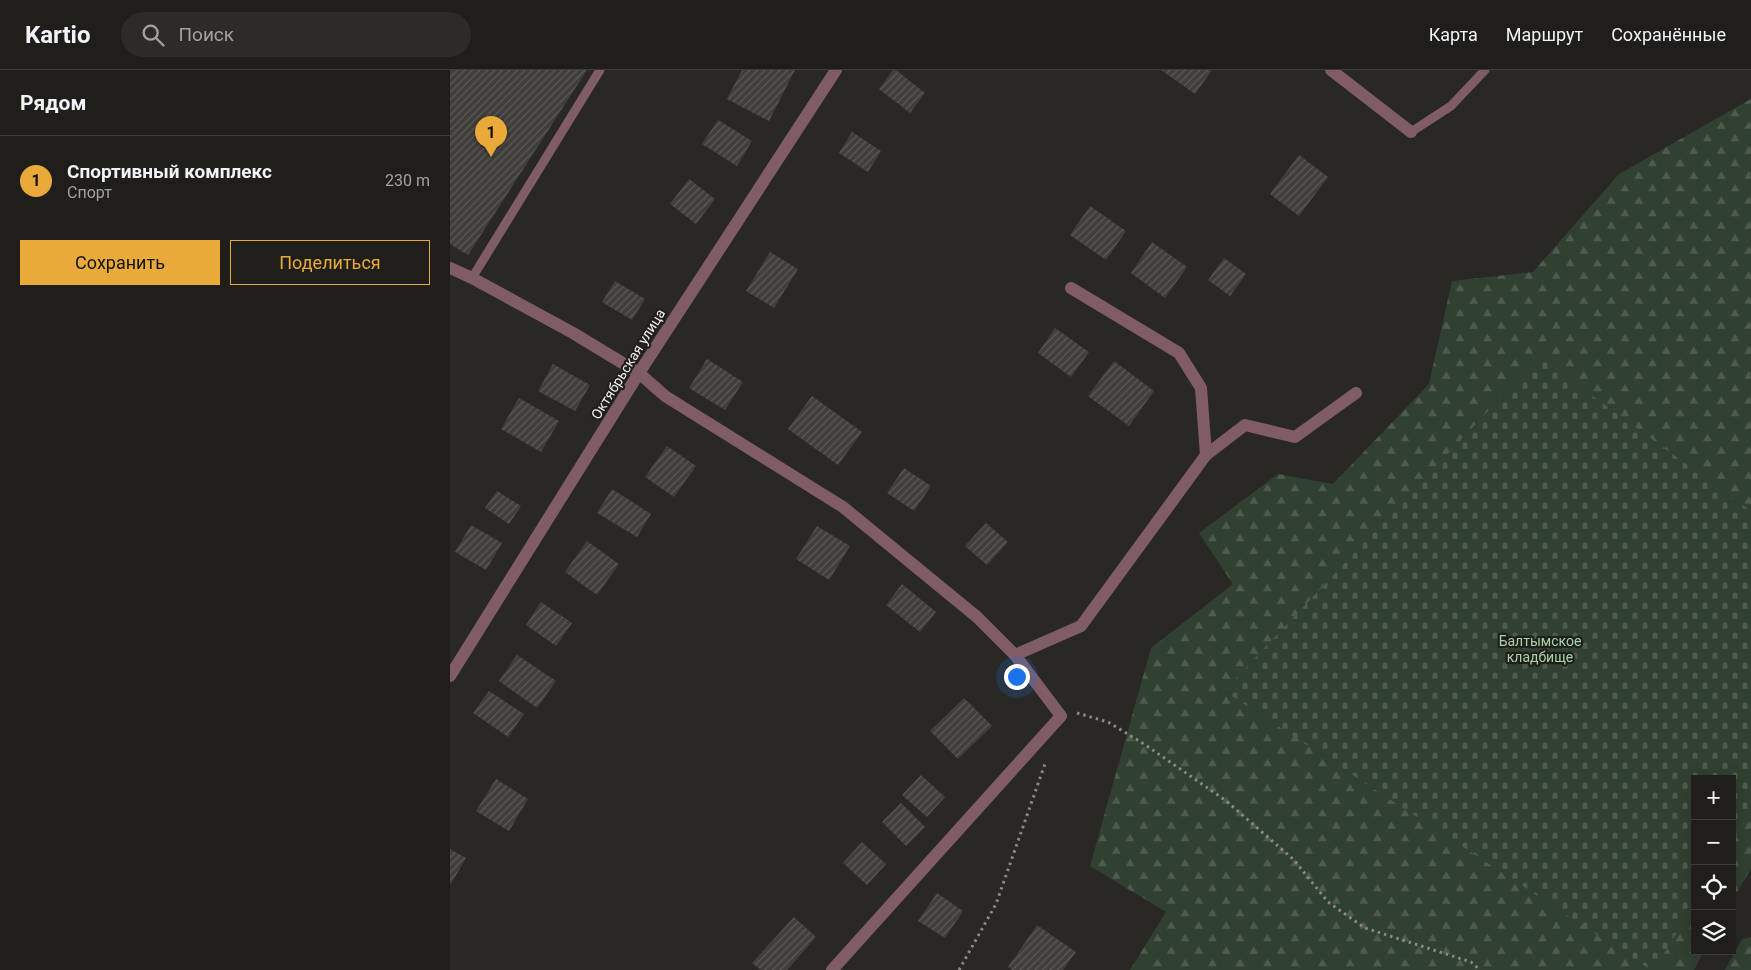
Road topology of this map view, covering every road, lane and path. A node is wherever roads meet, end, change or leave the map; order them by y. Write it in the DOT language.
graph roads {
  1 [pos="600,70"];
  2 [pos="836,70"];
  3 [pos="1331,70"];
  4 [pos="1485,70"];
  5 [pos="1410,132"];
  6 [pos="450,268"];
  7 [pos="472,278"];
  8 [pos="1071,288"];
  9 [pos="640,372"];
  10 [pos="1356,392"];
  11 [pos="1206,456"];
  12 [pos="1015,655"];
  13 [pos="450,676"];
  14 [pos="1061,716"];
  15 [pos="1048,754"];
  16 [pos="832,970"];
  17 [pos="959,970"];
  18 [pos="1480,970"];
  1 -- 7 [label="lane"];
  2 -- 9 [label="street, Октябрьская улица"];
  3 -- 5 [label="street"];
  4 -- 5 [label="lane"];
  6 -- 7 [label="street"];
  7 -- 9 [label="street"];
  8 -- 11 [label="street"];
  9 -- 12 [label="street"];
  9 -- 13 [label="street, Октябрьская улица"];
  10 -- 11 [label="street"];
  11 -- 12 [label="street"];
  12 -- 14 [label="street"];
  14 -- 16 [label="street"];
  14 -- 18 [label="path"];
  15 -- 17 [label="path"];
}
